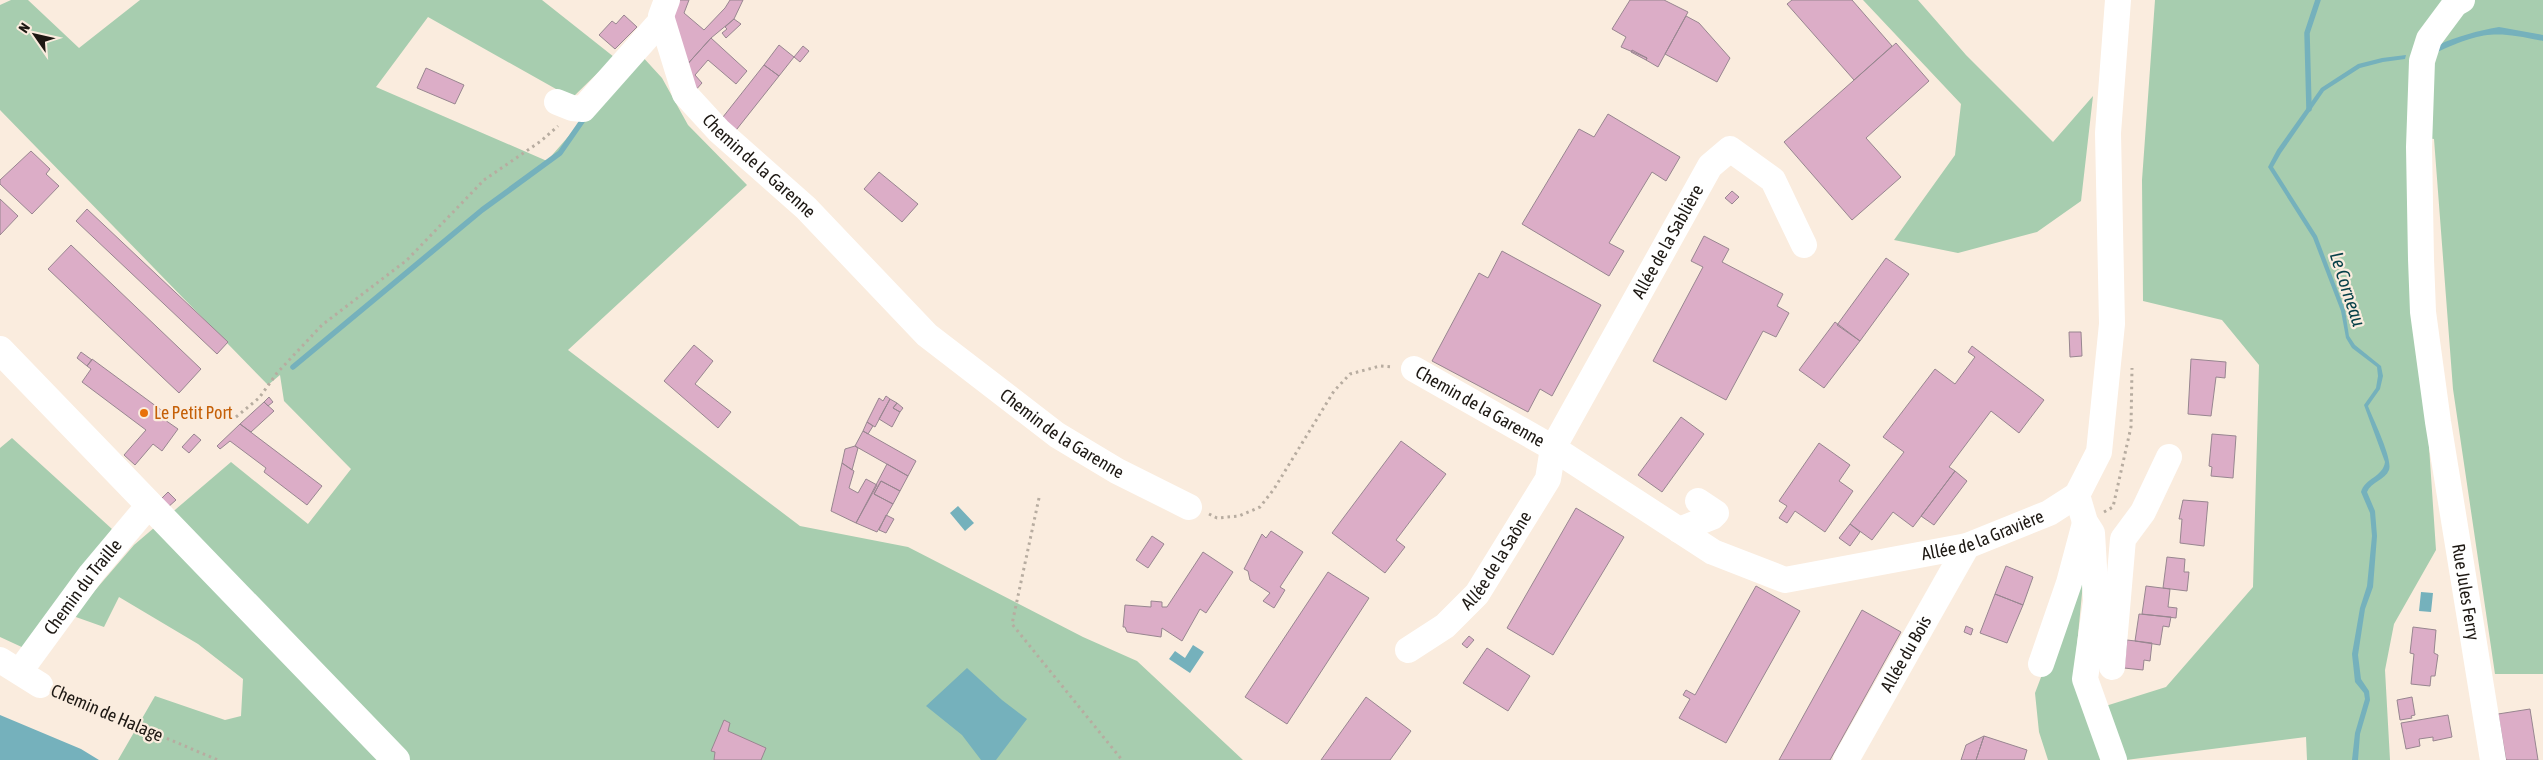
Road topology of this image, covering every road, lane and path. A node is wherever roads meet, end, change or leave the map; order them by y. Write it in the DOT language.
graph roads {
  1 [pos="2118,0"];
  2 [pos="2462,0"];
  3 [pos="665,10"];
  4 [pos="567,105"];
  5 [pos="1804,245"];
  6 [pos="0,350"];
  7 [pos="1414,369"];
  8 [pos="236,418"];
  9 [pos="1553,448"];
  10 [pos="2169,457"];
  11 [pos="2077,495"];
  12 [pos="1039,498"];
  13 [pos="1698,501"];
  14 [pos="149,505"];
  15 [pos="1189,507"];
  16 [pos="2089,528"];
  17 [pos="1679,530"];
  18 [pos="2123,539"];
  19 [pos="1967,546"];
  20 [pos="1408,650"];
  21 [pos="2041,664"];
  22 [pos="2112,666"];
  23 [pos="20,672"];
  24 [pos="218,760"];
  25 [pos="396,760"];
  26 [pos="1122,760"];
  27 [pos="1846,760"];
  28 [pos="2114,760"];
  29 [pos="2493,760"];
  1 -- 11 [label="street, Allée de la Gravière"];
  2 -- 29 [label="street, Rue Jules Ferry"];
  3 -- 4 [label="street"];
  3 -- 15 [label="street, Chemin de la Garenne"];
  4 -- 8 [label="path"];
  5 -- 9 [label="street, Allée de la Sablière"];
  6 -- 14 [label="main road"];
  7 -- 9 [label="street, Chemin de la Garenne"];
  7 -- 15 [label="path, Chemin de la Garenne"];
  9 -- 17 [label="street, Allée de la Gravière"];
  9 -- 20 [label="street, Allée de la Saône"];
  10 -- 18 [label="street"];
  11 -- 16 [label="street"];
  11 -- 19 [label="street, Allée de la Gravière"];
  12 -- 26 [label="path"];
  13 -- 17 [label="street"];
  14 -- 23 [label="street, Chemin du Traille"];
  14 -- 25 [label="main road"];
  16 -- 18 [label="street"];
  16 -- 21 [label="street"];
  16 -- 28 [label="street"];
  17 -- 19 [label="street, Allée de la Gravière"];
  18 -- 22 [label="street"];
  19 -- 27 [label="street, Allée du Bois"];
  23 -- 24 [label="path, Chemin de Halage"];
}
